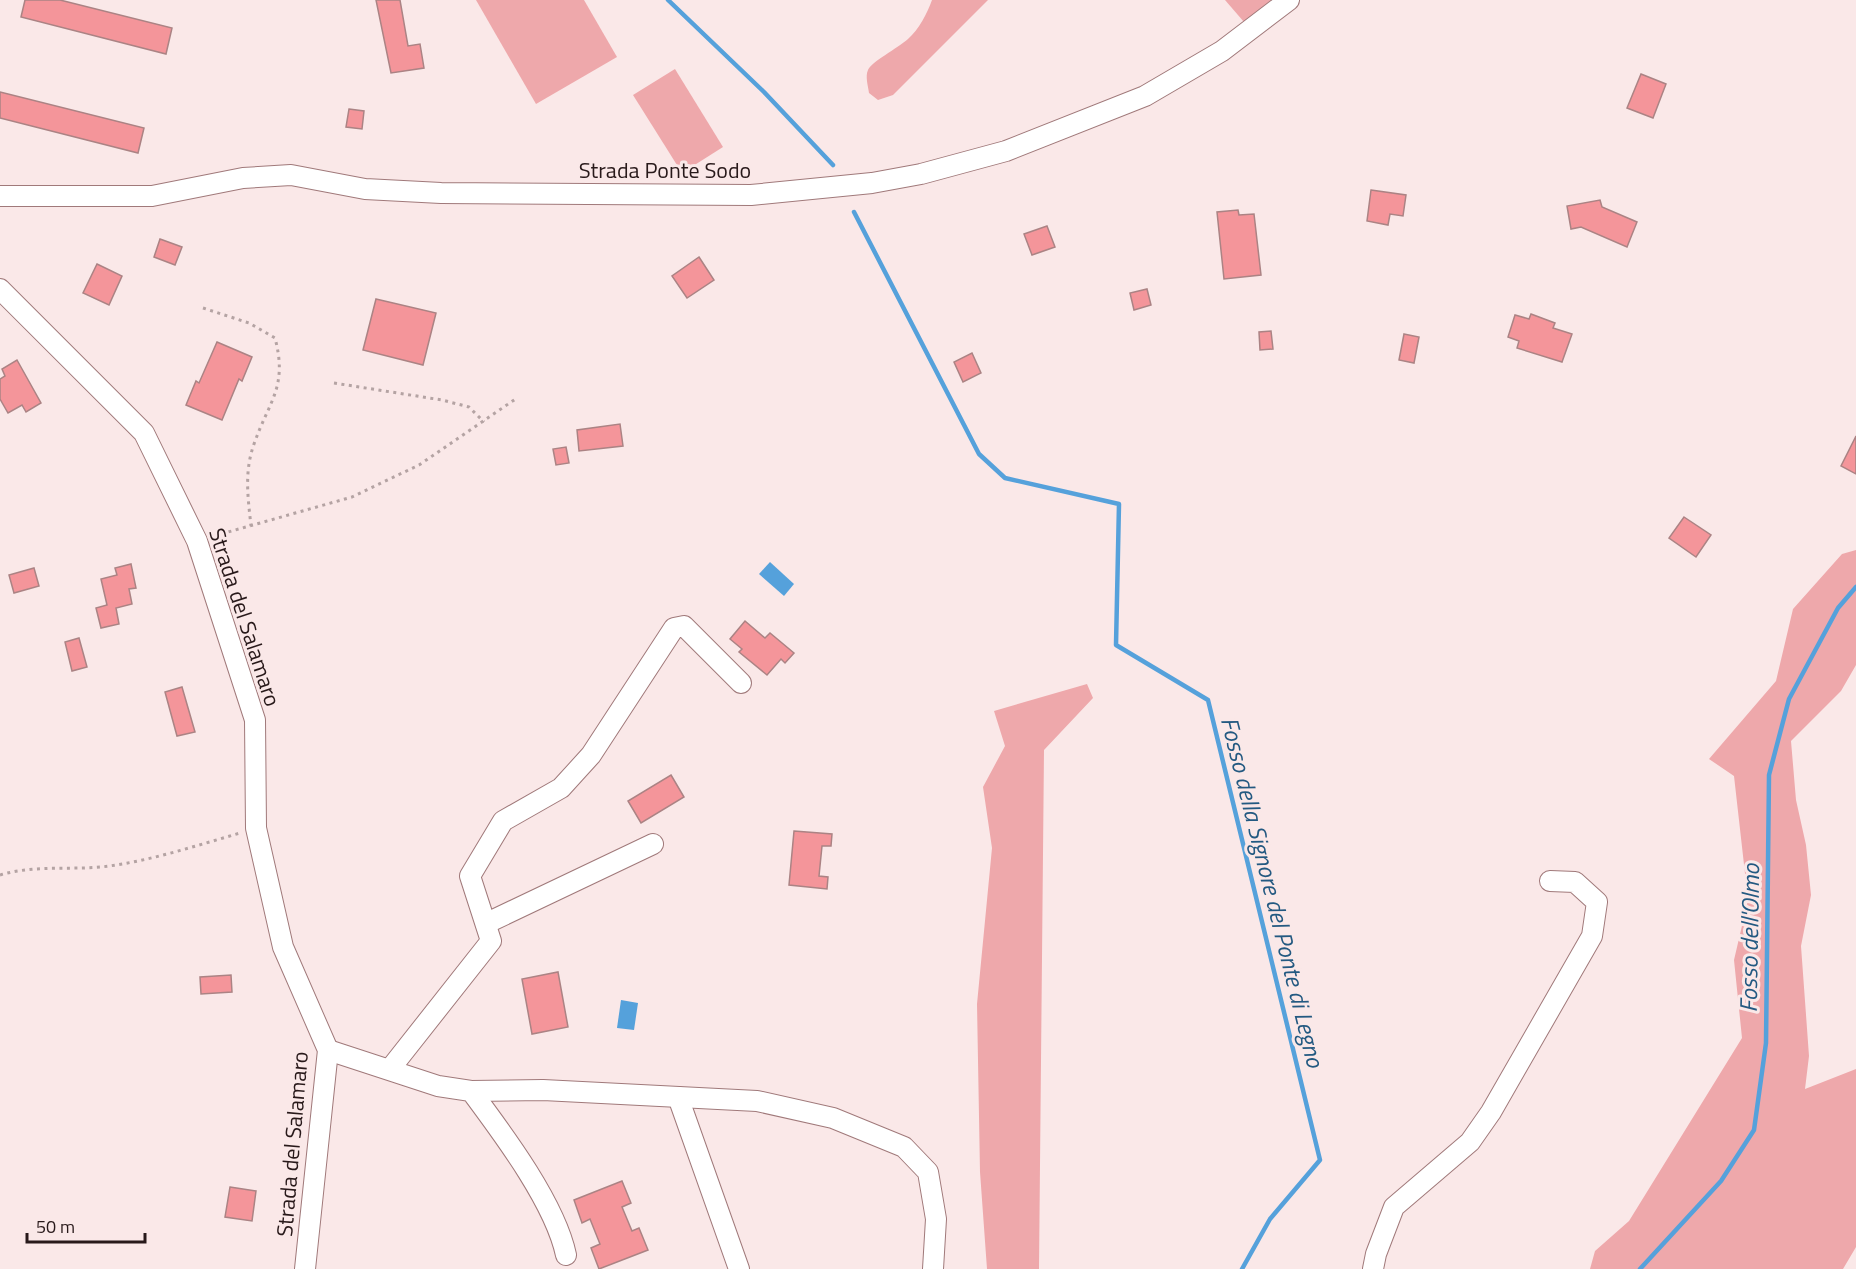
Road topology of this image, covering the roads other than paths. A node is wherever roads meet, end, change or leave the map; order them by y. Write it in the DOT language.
graph roads {
  1 [pos="1289,0"];
  2 [pos="0,196"];
  3 [pos="0,289"];
  4 [pos="741,684"];
  5 [pos="653,844"];
  6 [pos="1550,881"];
  7 [pos="487,923"];
  8 [pos="328,1050"];
  9 [pos="390,1069"];
  10 [pos="471,1091"];
  11 [pos="678,1097"];
  12 [pos="566,1255"];
  13 [pos="305,1269"];
  14 [pos="739,1269"];
  15 [pos="933,1269"];
  16 [pos="1373,1269"];
  1 -- 2 [label="street, Strada Ponte Sodo"];
  3 -- 8 [label="street, Strada del Salamaro"];
  4 -- 7 [label="street"];
  5 -- 7 [label="street"];
  6 -- 16 [label="street"];
  7 -- 9 [label="street"];
  8 -- 9 [label="street"];
  8 -- 13 [label="street, Strada del Salamaro"];
  9 -- 10 [label="street"];
  10 -- 11 [label="street"];
  10 -- 12 [label="street"];
  11 -- 14 [label="street"];
  11 -- 15 [label="street"];
}
